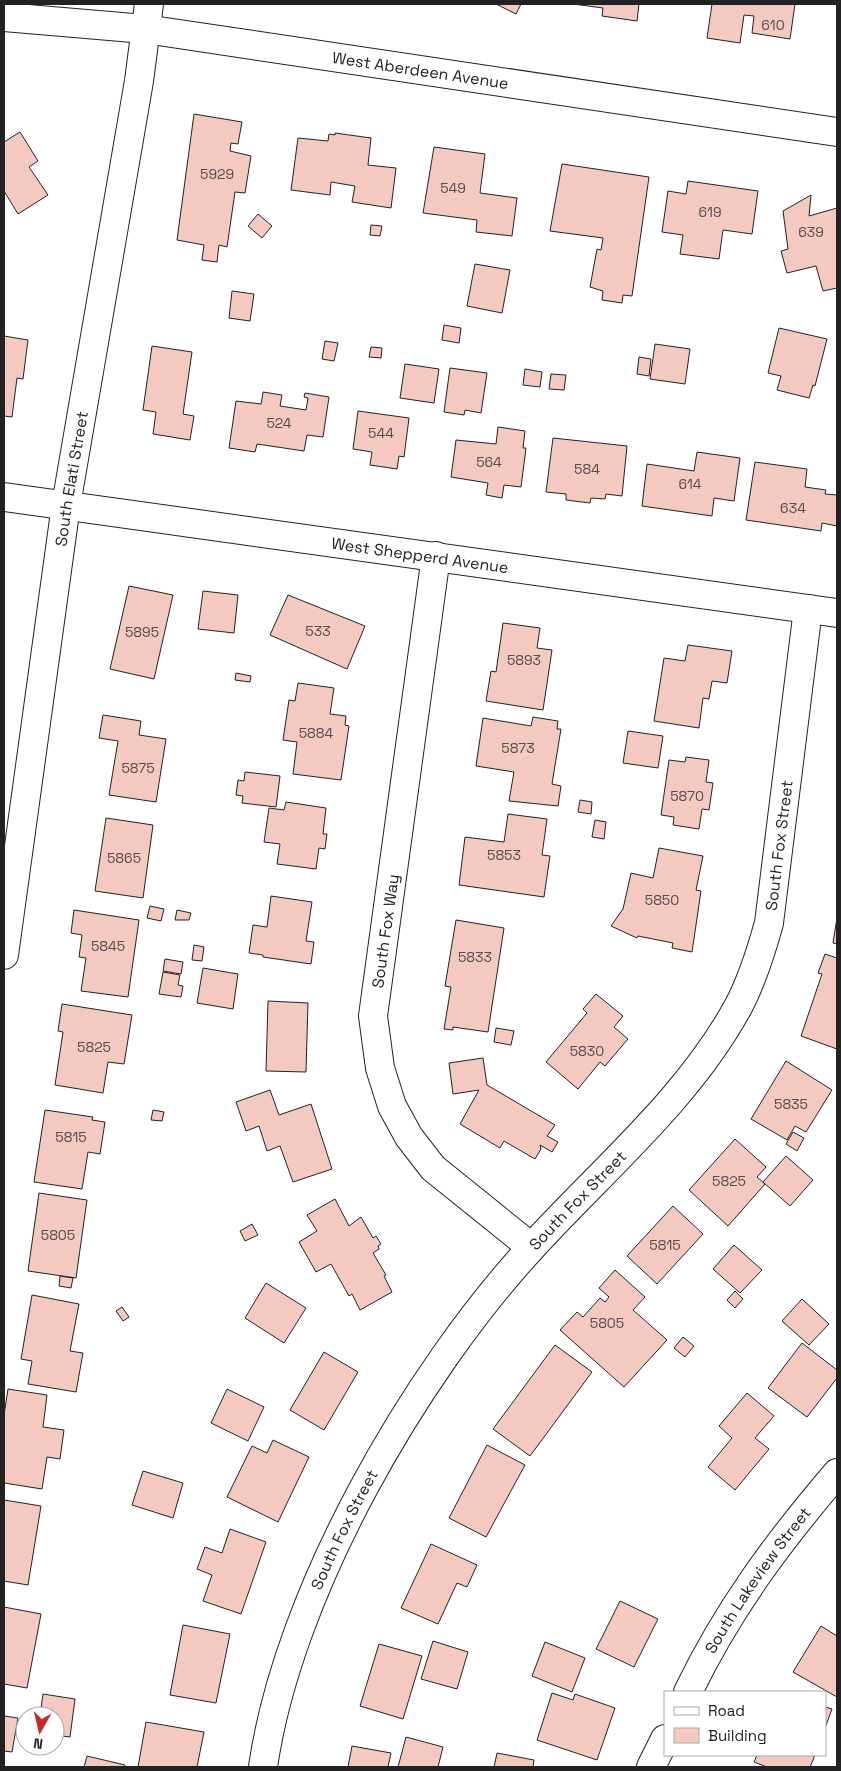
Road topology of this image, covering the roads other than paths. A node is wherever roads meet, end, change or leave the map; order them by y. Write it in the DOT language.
graph roads {
  1 [pos="4,17"];
  2 [pos="147,17"];
  3 [pos="837,132"];
  4 [pos="4,497"];
  5 [pos="66,506"];
  6 [pos="436,556"];
  7 [pos="808,609"];
  8 [pos="837,613"];
  9 [pos="4,955"];
  10 [pos="532,1247"];
  11 [pos="837,1473"];
  12 [pos="688,1691"];
  13 [pos="664,1741"];
  14 [pos="263,1767"];
  15 [pos="651,1767"];
  1 -- 2 [label="street, West Aberdeen Avenue"];
  2 -- 3 [label="street, West Aberdeen Avenue"];
  2 -- 5 [label="street, South Elati Street"];
  4 -- 5 [label="street, West Shepperd Avenue"];
  5 -- 6 [label="street, West Shepperd Avenue"];
  5 -- 9 [label="street, South Elati Street"];
  6 -- 7 [label="street, West Shepperd Avenue"];
  6 -- 10 [label="street, South Fox Way"];
  7 -- 8 [label="street, West Shepperd Avenue"];
  7 -- 10 [label="street, South Fox Street"];
  10 -- 14 [label="street, South Fox Street"];
  11 -- 12 [label="street, South Lakeview Street"];
  13 -- 15 [label="street"];
}
